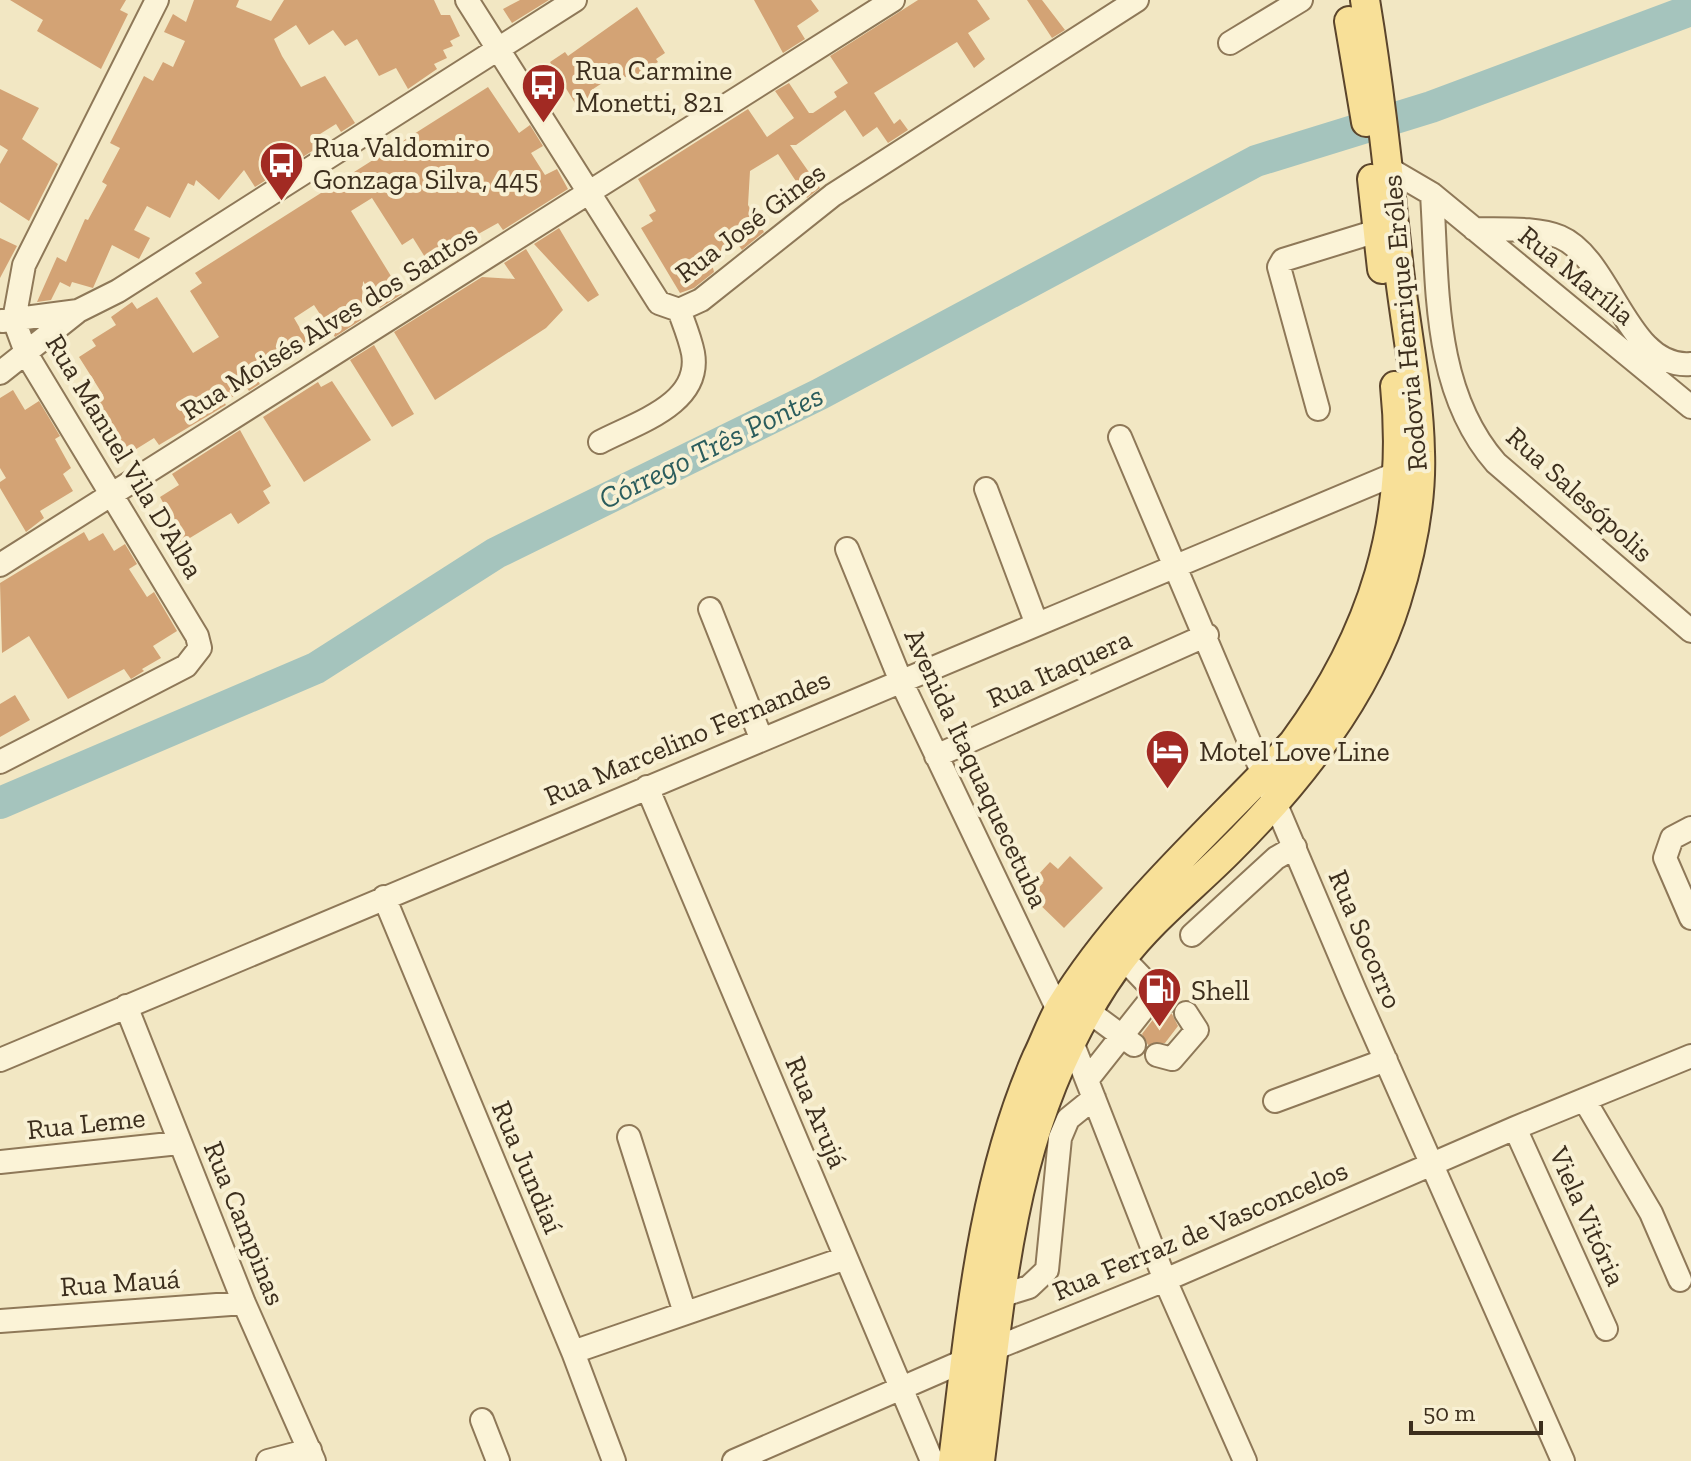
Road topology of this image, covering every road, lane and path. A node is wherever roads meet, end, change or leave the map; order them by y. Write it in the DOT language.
graph roads {
  1 [pos="157,0"];
  2 [pos="467,0"];
  3 [pos="575,0"];
  4 [pos="893,0"];
  5 [pos="1301,0"];
  6 [pos="1346,0"];
  7 [pos="1365,0"];
  8 [pos="1134,1"];
  9 [pos="1230,43"];
  10 [pos="497,47"];
  11 [pos="1372,105"];
  12 [pos="1383,157"];
  13 [pos="1429,192"];
  14 [pos="588,195"];
  15 [pos="1386,226"];
  16 [pos="1474,229"];
  17 [pos="679,310"];
  18 [pos="78,311"];
  19 [pos="7,321"];
  20 [pos="27,355"];
  21 [pos="1691,364"];
  22 [pos="0,373"];
  23 [pos="1691,407"];
  24 [pos="1318,409"];
  25 [pos="1120,437"];
  26 [pos="600,442"];
  27 [pos="1400,472"];
  28 [pos="986,489"];
  29 [pos="112,494"];
  30 [pos="847,549"];
  31 [pos="1175,564"];
  32 [pos="0,565"];
  33 [pos="710,609"];
  34 [pos="1036,622"];
  35 [pos="1691,631"];
  36 [pos="1207,635"];
  37 [pos="900,679"];
  38 [pos="761,738"];
  39 [pos="936,756"];
  40 [pos="0,762"];
  41 [pos="1265,773"];
  42 [pos="647,787"];
  43 [pos="1277,803"];
  44 [pos="1691,828"];
  45 [pos="1295,847"];
  46 [pos="384,897"];
  47 [pos="1691,918"];
  48 [pos="1192,935"];
  49 [pos="1122,957"];
  50 [pos="126,1006"];
  51 [pos="1058,1010"];
  52 [pos="1088,1011"];
  53 [pos="1186,1013"];
  54 [pos="1070,1037"];
  55 [pos="1127,1041"];
  56 [pos="1157,1055"];
  57 [pos="1691,1056"];
  58 [pos="0,1060"];
  59 [pos="1386,1060"];
  60 [pos="1090,1089"];
  61 [pos="1275,1101"];
  62 [pos="1585,1101"];
  63 [pos="1515,1128"];
  64 [pos="629,1137"];
  65 [pos="179,1143"];
  66 [pos="0,1162"];
  67 [pos="1433,1163"];
  68 [pos="846,1258"];
  69 [pos="1165,1280"];
  70 [pos="1680,1280"];
  71 [pos="1000,1296"];
  72 [pos="244,1303"];
  73 [pos="685,1313"];
  74 [pos="0,1321"];
  75 [pos="1606,1329"];
  76 [pos="573,1352"];
  77 [pos="979,1355"];
  78 [pos="901,1389"];
  79 [pos="482,1420"];
  80 [pos="312,1456"];
  81 [pos="268,1461"];
  82 [pos="498,1461"];
  83 [pos="614,1461"];
  84 [pos="734,1461"];
  85 [pos="932,1461"];
  86 [pos="953,1461"];
  87 [pos="980,1461"];
  88 [pos="1245,1461"];
  89 [pos="1563,1461"];
  1 -- 19 [label="street, Rua Manuel Vila D'Alba"];
  2 -- 10 [label="street, Rua José Gines"];
  3 -- 10 [label="street"];
  4 -- 14 [label="street, Rua Moisés Alves dos Santos"];
  5 -- 9 [label="street"];
  6 -- 11 [label="main road"];
  7 -- 11 [label="main road"];
  8 -- 17 [label="street, Rua José Gines"];
  10 -- 14 [label="street, Rua José Gines"];
  10 -- 18 [label="street"];
  11 -- 12 [label="main road, Rodovia Henrique Eróles"];
  12 -- 13 [label="street, Rua Marília"];
  12 -- 15 [label="main road, Rodovia Henrique Eróles"];
  13 -- 15 [label="street"];
  13 -- 16 [label="street, Rua Marília"];
  13 -- 35 [label="street, Rua Salesópolis"];
  14 -- 17 [label="street, Rua José Gines"];
  14 -- 29 [label="street, Rua Moisés Alves dos Santos"];
  15 -- 24 [label="street"];
  15 -- 27 [label="main road, Rodovia Henrique Eróles"];
  15 -- 43 [label="main road, Rodovia Henrique Eróles"];
  16 -- 21 [label="street"];
  16 -- 23 [label="street, Rua Marília"];
  17 -- 26 [label="street"];
  18 -- 19 [label="street"];
  18 -- 20 [label="street"];
  19 -- 20 [label="street, Rua Manuel Vila D'Alba"];
  20 -- 22 [label="street"];
  20 -- 29 [label="street, Rua Manuel Vila D'Alba"];
  25 -- 31 [label="street, Rua Socorro"];
  27 -- 31 [label="street, Rua Marcelino Fernandes"];
  27 -- 41 [label="main road, Rodovia Henrique Eróles"];
  28 -- 34 [label="street"];
  29 -- 32 [label="street, Rua Moisés Alves dos Santos"];
  29 -- 40 [label="street, Rua Manuel Vila D'Alba"];
  30 -- 37 [label="street, Avenida Itaquaquecetuba"];
  31 -- 34 [label="street, Rua Marcelino Fernandes"];
  31 -- 36 [label="street, Rua Socorro"];
  33 -- 38 [label="street"];
  34 -- 37 [label="street, Rua Marcelino Fernandes"];
  36 -- 39 [label="street, Rua Itaquera"];
  36 -- 41 [label="street, Rua Socorro"];
  37 -- 38 [label="street, Rua Marcelino Fernandes"];
  37 -- 39 [label="street, Avenida Itaquaquecetuba"];
  38 -- 42 [label="street, Rua Marcelino Fernandes"];
  39 -- 51 [label="street, Avenida Itaquaquecetuba"];
  41 -- 43 [label="street, Rua Socorro"];
  41 -- 51 [label="main road, Rodovia Henrique Eróles"];
  42 -- 46 [label="street, Rua Marcelino Fernandes"];
  42 -- 68 [label="street, Rua Arujá"];
  43 -- 45 [label="street, Rua Socorro"];
  43 -- 49 [label="main road, Rodovia Henrique Eróles"];
  44 -- 47 [label="street"];
  45 -- 48 [label="street"];
  45 -- 59 [label="street, Rua Socorro"];
  46 -- 50 [label="street, Rua Marcelino Fernandes"];
  46 -- 76 [label="street, Rua Jundiaí"];
  49 -- 52 [label="main road, Rodovia Henrique Eróles"];
  49 -- 55 [label="street"];
  50 -- 58 [label="street, Rua Marcelino Fernandes"];
  50 -- 65 [label="street, Rua Campinas"];
  51 -- 77 [label="main road, Rodovia Henrique Eróles"];
  52 -- 54 [label="main road, Rodovia Henrique Eróles"];
  52 -- 55 [label="street"];
  53 -- 56 [label="street"];
  54 -- 60 [label="street"];
  54 -- 71 [label="main road, Rodovia Henrique Eróles"];
  55 -- 60 [label="street"];
  57 -- 62 [label="street, Rua Ferraz de Vasconcelos"];
  59 -- 61 [label="street"];
  59 -- 67 [label="street, Rua Socorro"];
  60 -- 69 [label="street"];
  60 -- 71 [label="street"];
  62 -- 63 [label="street, Rua Ferraz de Vasconcelos"];
  62 -- 70 [label="street"];
  63 -- 67 [label="street, Rua Ferraz de Vasconcelos"];
  63 -- 75 [label="street, Viela Vitória"];
  64 -- 73 [label="street"];
  65 -- 66 [label="street, Rua Leme"];
  65 -- 72 [label="street, Rua Campinas"];
  67 -- 69 [label="street, Rua Ferraz de Vasconcelos"];
  67 -- 89 [label="street, Rua Socorro"];
  68 -- 73 [label="street"];
  68 -- 78 [label="street, Rua Arujá"];
  69 -- 77 [label="street, Rua Ferraz de Vasconcelos"];
  69 -- 88 [label="street"];
  71 -- 77 [label="main road, Rodovia Henrique Eróles"];
  72 -- 74 [label="street, Rua Mauá"];
  72 -- 80 [label="street, Rua Campinas"];
  73 -- 76 [label="street"];
  76 -- 83 [label="street, Rua Jundiaí"];
  77 -- 78 [label="street, Rua Ferraz de Vasconcelos"];
  77 -- 86 [label="main road"];
  77 -- 87 [label="main road"];
  78 -- 84 [label="street, Rua Ferraz de Vasconcelos"];
  78 -- 85 [label="street, Rua Arujá"];
  79 -- 82 [label="street"];
  80 -- 81 [label="street"];
}
